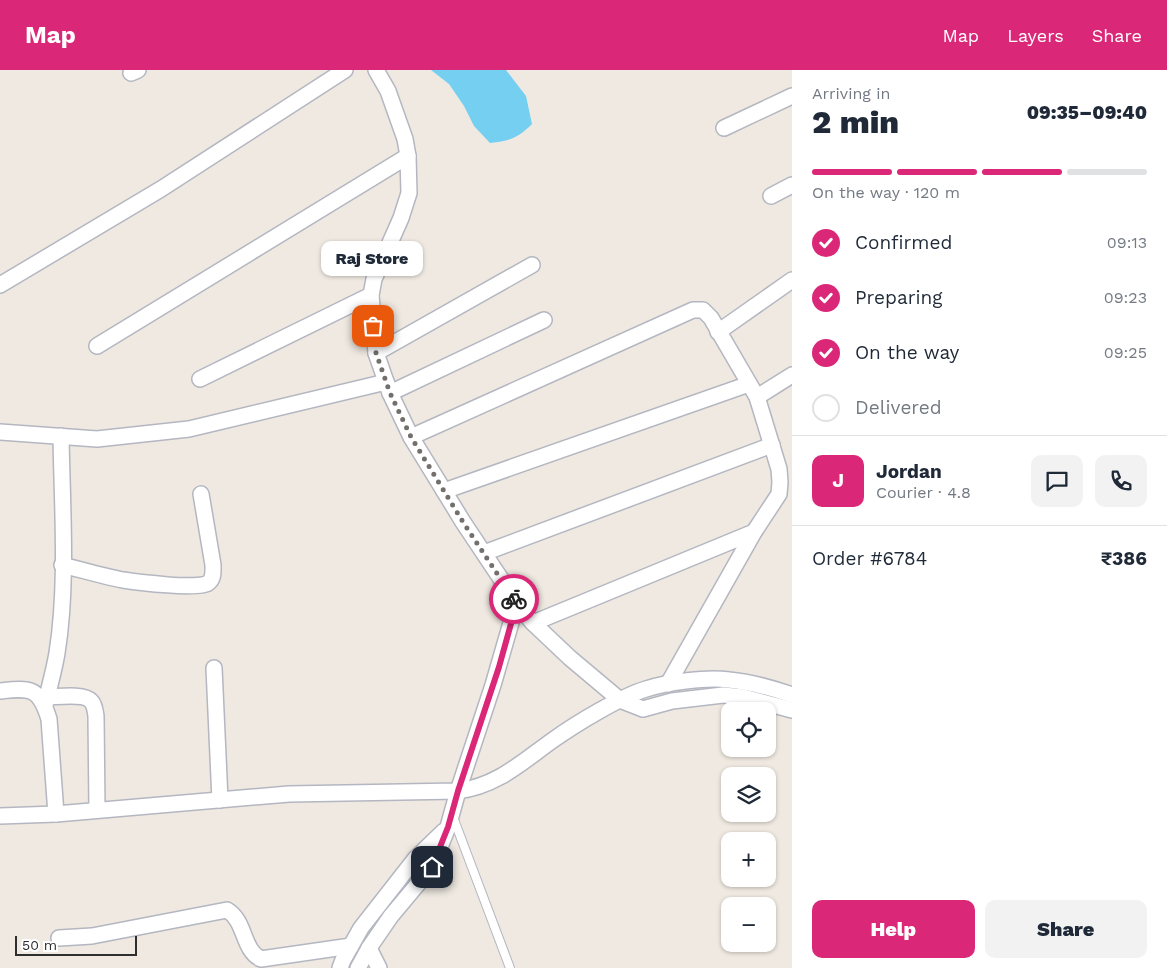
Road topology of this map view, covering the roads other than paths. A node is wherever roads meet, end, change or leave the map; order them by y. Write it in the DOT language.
graph roads {
  1 [pos="345,70"];
  2 [pos="376,70"];
  3 [pos="792,96"];
  4 [pos="724,128"];
  5 [pos="408,156"];
  6 [pos="792,185"];
  7 [pos="771,196"];
  8 [pos="532,264"];
  9 [pos="792,280"];
  10 [pos="0,285"];
  11 [pos="371,295"];
  12 [pos="544,320"];
  13 [pos="718,332"];
  14 [pos="97,346"];
  15 [pos="376,353"];
  16 [pos="792,375"];
  17 [pos="200,379"];
  18 [pos="388,387"];
  19 [pos="753,391"];
  20 [pos="0,432"];
  21 [pos="61,436"];
  22 [pos="411,437"];
  23 [pos="772,445"];
  24 [pos="444,491"];
  25 [pos="201,494"];
  26 [pos="754,532"];
  27 [pos="484,553"];
  28 [pos="62,565"];
  29 [pos="517,602"];
  30 [pos="533,623"];
  31 [pos="214,668"];
  32 [pos="668,684"];
  33 [pos="0,690"];
  34 [pos="792,695"];
  35 [pos="620,700"];
  36 [pos="46,701"];
  37 [pos="792,710"];
  38 [pos="458,791"];
  39 [pos="220,800"];
  40 [pos="97,810"];
  41 [pos="56,814"];
  42 [pos="0,816"];
  43 [pos="450,820"];
  44 [pos="59,938"];
  45 [pos="351,946"];
  46 [pos="368,948"];
  47 [pos="254,962"];
  48 [pos="340,968"];
  49 [pos="358,968"];
  50 [pos="379,968"];
  51 [pos="510,968"];
  1 -- 10 [label="street"];
  2 -- 5 [label="street"];
  3 -- 4 [label="street"];
  5 -- 11 [label="street"];
  5 -- 14 [label="street"];
  6 -- 7 [label="street"];
  8 -- 15 [label="street"];
  9 -- 13 [label="street"];
  11 -- 15 [label="street"];
  11 -- 17 [label="street"];
  12 -- 18 [label="street"];
  13 -- 19 [label="street"];
  13 -- 22 [label="street"];
  15 -- 18 [label="street"];
  16 -- 19 [label="street"];
  18 -- 21 [label="street"];
  18 -- 22 [label="street"];
  19 -- 23 [label="street"];
  19 -- 24 [label="street"];
  20 -- 21 [label="street"];
  21 -- 28 [label="street"];
  22 -- 24 [label="street"];
  23 -- 26 [label="street"];
  23 -- 27 [label="street"];
  24 -- 27 [label="street"];
  25 -- 28 [label="street"];
  26 -- 30 [label="street"];
  26 -- 32 [label="street"];
  27 -- 29 [label="street"];
  28 -- 36 [label="street"];
  29 -- 30 [label="street"];
  29 -- 38 [label="street"];
  30 -- 35 [label="street"];
  31 -- 39 [label="street"];
  32 -- 34 [label="street"];
  32 -- 35 [label="street"];
  33 -- 36 [label="street"];
  35 -- 37 [label="street"];
  35 -- 38 [label="street"];
  36 -- 40 [label="street"];
  36 -- 41 [label="street"];
  38 -- 39 [label="street"];
  38 -- 43 [label="street"];
  39 -- 40 [label="street"];
  40 -- 41 [label="street"];
  41 -- 42 [label="street"];
  43 -- 45 [label="street"];
  43 -- 46 [label="street"];
  43 -- 51 [label="lane"];
  44 -- 47 [label="street"];
  45 -- 47 [label="street"];
  45 -- 48 [label="street"];
  46 -- 49 [label="street"];
  46 -- 50 [label="street"];
}
